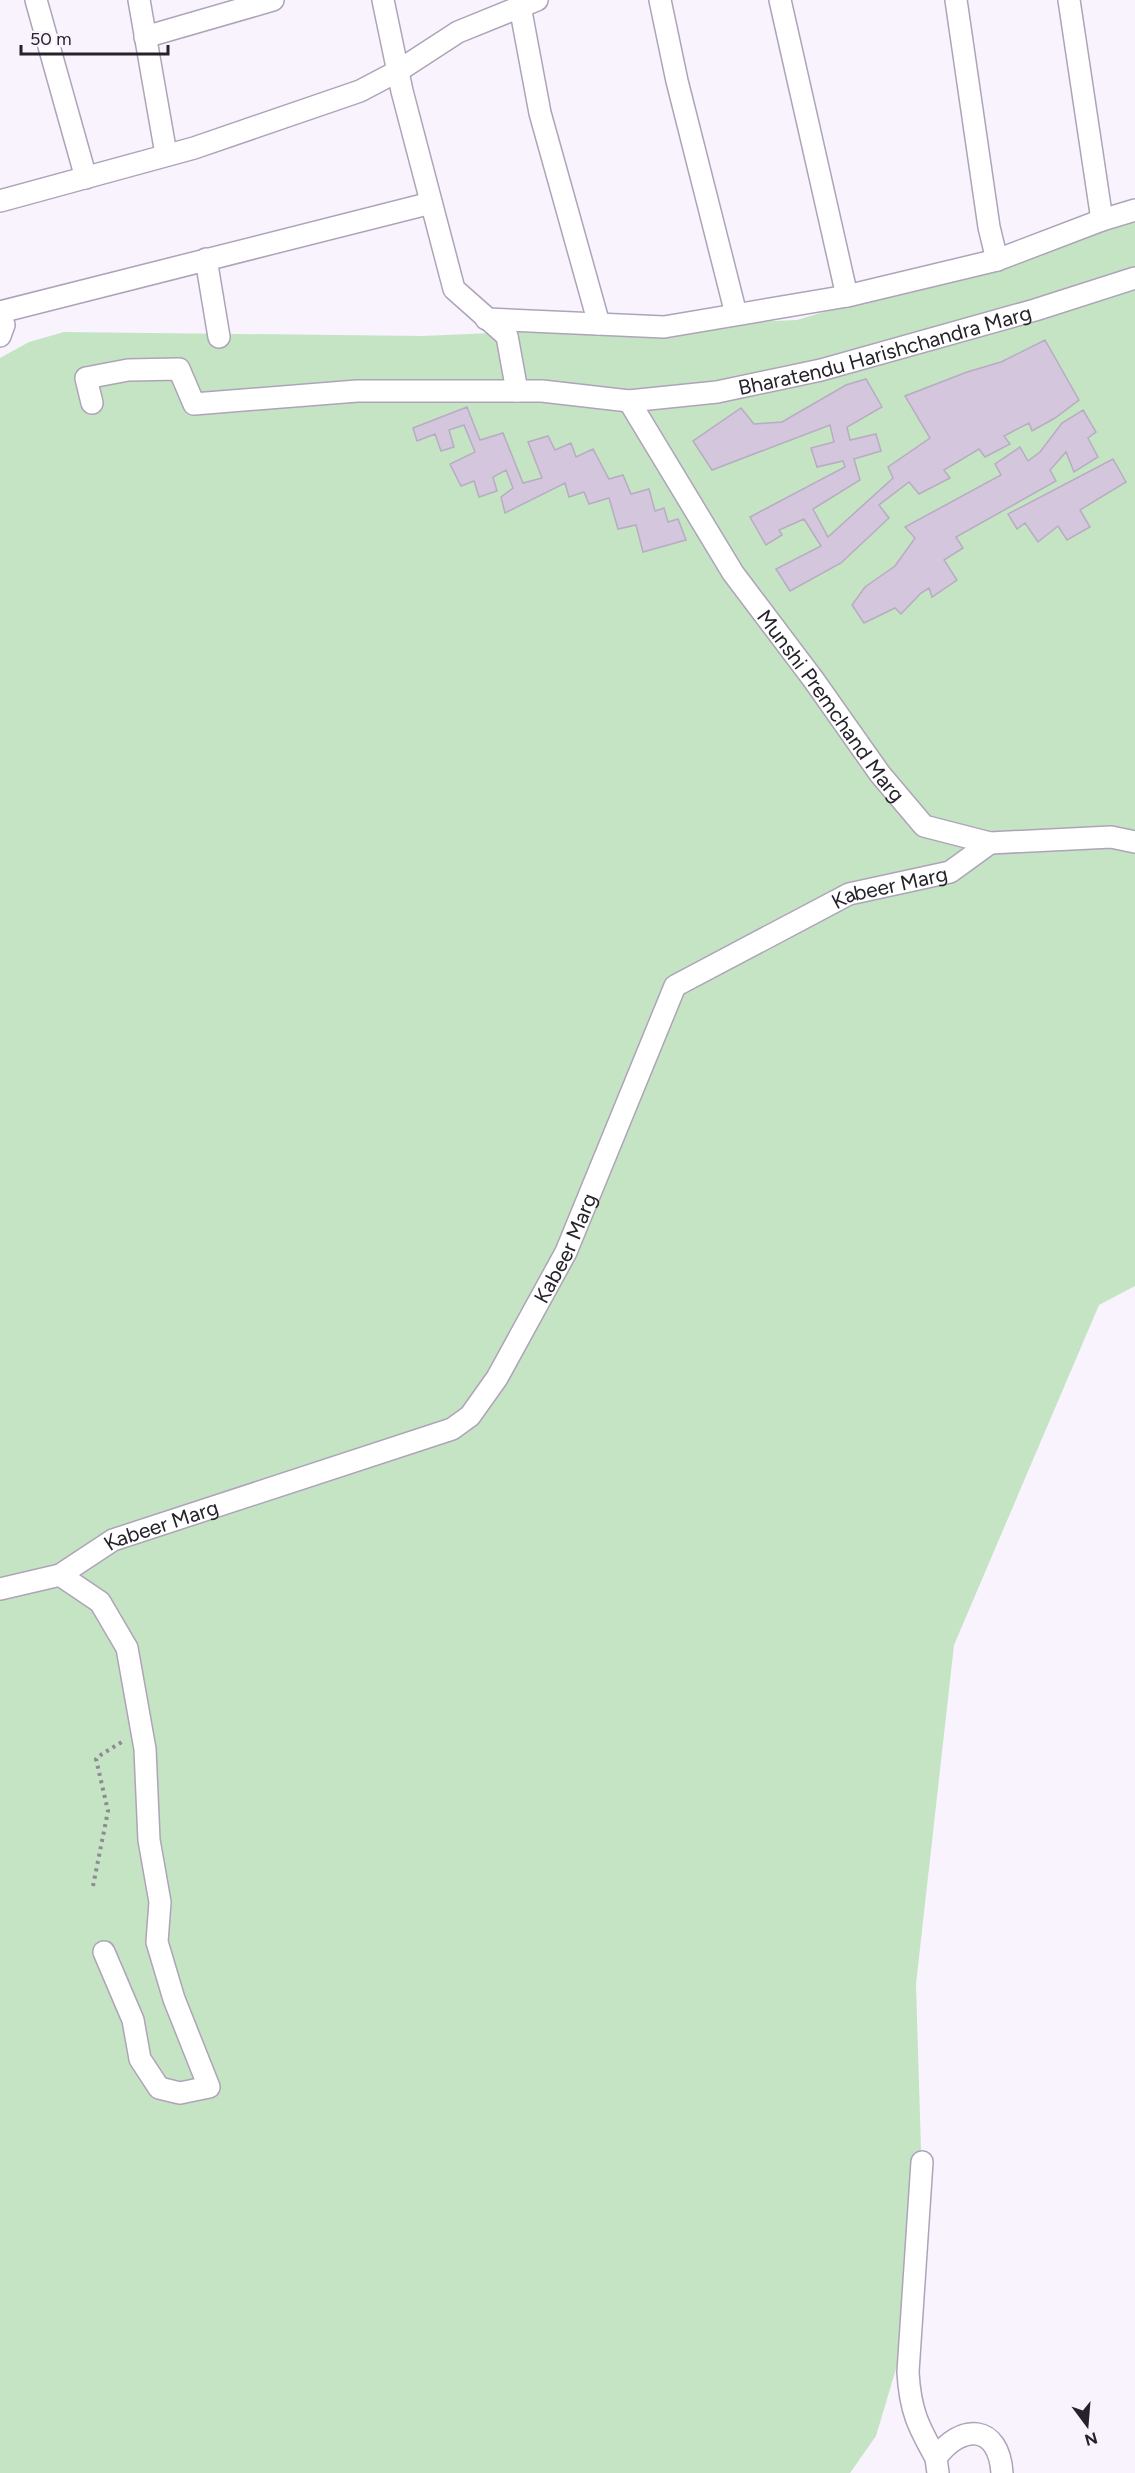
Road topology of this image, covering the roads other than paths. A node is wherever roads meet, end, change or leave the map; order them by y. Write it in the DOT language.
graph roads {
  1 [pos="36,0"];
  2 [pos="139,0"];
  3 [pos="273,0"];
  4 [pos="383,0"];
  5 [pos="660,0"];
  6 [pos="780,0"];
  7 [pos="956,0"];
  8 [pos="1069,0"];
  9 [pos="529,3"];
  10 [pos="145,37"];
  11 [pos="398,71"];
  12 [pos="166,154"];
  13 [pos="86,178"];
  14 [pos="0,201"];
  15 [pos="431,202"];
  16 [pos="1135,210"];
  17 [pos="1102,220"];
  18 [pos="206,259"];
  19 [pos="997,260"];
  20 [pos="1135,278"];
  21 [pos="847,296"];
  22 [pos="0,312"];
  23 [pos="736,314"];
  24 [pos="486,320"];
  25 [pos="599,324"];
  26 [pos="0,336"];
  27 [pos="219,337"];
  28 [pos="517,391"];
  29 [pos="629,401"];
  30 [pos="92,403"];
  31 [pos="1135,842"];
  32 [pos="990,843"];
  33 [pos="60,1575"];
  34 [pos="0,1589"];
  35 [pos="104,1952"];
  36 [pos="922,2162"];
  37 [pos="937,2466"];
  38 [pos="1002,2473"];
  1 -- 13 [label="street"];
  2 -- 10 [label="street"];
  3 -- 10 [label="street"];
  4 -- 11 [label="street"];
  5 -- 23 [label="street"];
  6 -- 21 [label="street"];
  7 -- 19 [label="street"];
  8 -- 17 [label="street"];
  9 -- 11 [label="street"];
  9 -- 25 [label="street"];
  10 -- 12 [label="street"];
  11 -- 12 [label="street"];
  11 -- 15 [label="street"];
  12 -- 13 [label="street"];
  13 -- 14 [label="street"];
  15 -- 18 [label="street"];
  15 -- 24 [label="street"];
  16 -- 17 [label="street"];
  17 -- 19 [label="street"];
  18 -- 22 [label="street"];
  18 -- 27 [label="street"];
  19 -- 21 [label="street"];
  20 -- 29 [label="street, Bharatendu Harishchandra Marg"];
  21 -- 23 [label="street"];
  22 -- 26 [label="street"];
  23 -- 25 [label="street"];
  24 -- 25 [label="street"];
  24 -- 28 [label="street"];
  28 -- 29 [label="street, Bharatendu Harishchandra Marg"];
  28 -- 30 [label="street, Bharatendu Harishchandra Marg"];
  29 -- 32 [label="street, Munshi Premchand Marg"];
  31 -- 32 [label="street, Munshi Premchand Marg"];
  32 -- 33 [label="street, Kabeer Marg"];
  33 -- 34 [label="street"];
  33 -- 35 [label="street"];
  36 -- 37 [label="street"];
  37 -- 38 [label="street"];
}
